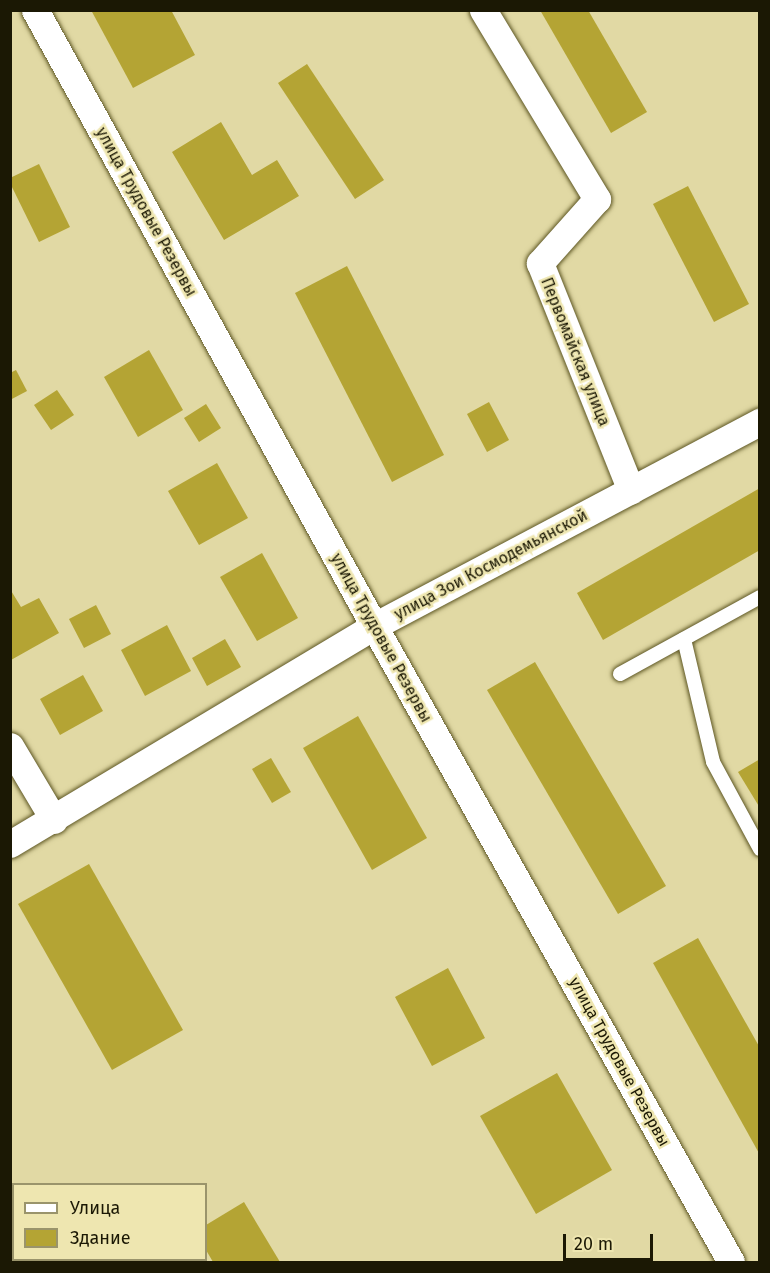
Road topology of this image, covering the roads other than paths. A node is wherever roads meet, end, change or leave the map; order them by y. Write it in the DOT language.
graph roads {
  1 [pos="35,10"];
  2 [pos="483,10"];
  3 [pos="759,422"];
  4 [pos="631,491"];
  5 [pos="759,597"];
  6 [pos="374,626"];
  7 [pos="684,639"];
  8 [pos="620,674"];
  9 [pos="10,746"];
  10 [pos="54,820"];
  11 [pos="10,844"];
  12 [pos="759,849"];
  13 [pos="731,1263"];
  1 -- 6 [label="street, улица Трудовые Резервы"];
  2 -- 4 [label="street, Первомайская улица"];
  3 -- 4 [label="street, улица Зои Космодемьянской"];
  4 -- 6 [label="street, улица Зои Космодемьянской"];
  5 -- 7 [label="lane"];
  6 -- 10 [label="street, улица Зои Космодемьянской"];
  6 -- 13 [label="street, улица Трудовые Резервы"];
  7 -- 8 [label="lane"];
  7 -- 12 [label="lane"];
  9 -- 10 [label="street"];
  10 -- 11 [label="street, улица Зои Космодемьянской"];
}
